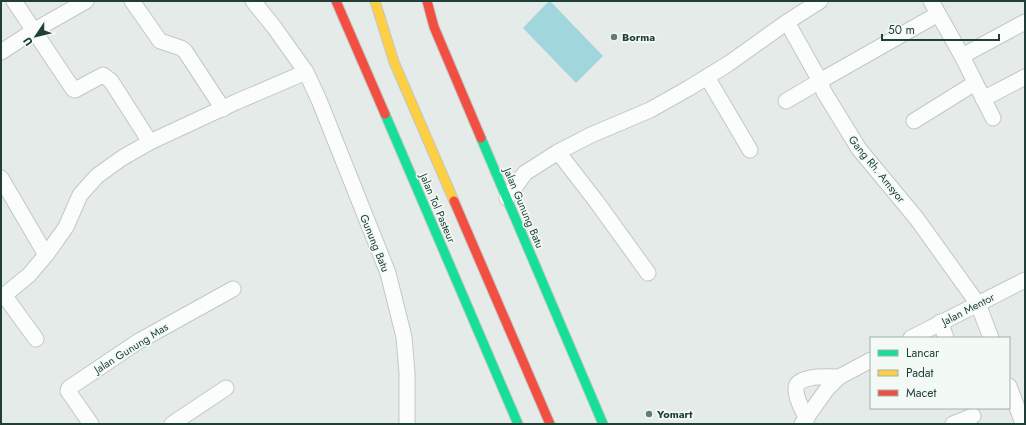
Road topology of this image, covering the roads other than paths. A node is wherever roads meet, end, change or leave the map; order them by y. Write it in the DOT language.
graph roads {
  1 [pos="14,1"];
  2 [pos="86,1"];
  3 [pos="132,1"];
  4 [pos="253,1"];
  5 [pos="336,1"];
  6 [pos="375,1"];
  7 [pos="427,1"];
  8 [pos="820,1"];
  9 [pos="934,7"];
  10 [pos="787,22"];
  11 [pos="1025,22"];
  12 [pos="34,30"];
  13 [pos="1,52"];
  14 [pos="962,56"];
  15 [pos="306,72"];
  16 [pos="707,77"];
  17 [pos="1025,77"];
  18 [pos="820,81"];
  19 [pos="975,83"];
  20 [pos="983,99"];
  21 [pos="786,101"];
  22 [pos="223,109"];
  23 [pos="993,118"];
  24 [pos="914,121"];
  25 [pos="150,142"];
  26 [pos="750,150"];
  27 [pos="558,152"];
  28 [pos="1,178"];
  29 [pos="506,198"];
  30 [pos="46,255"];
  31 [pos="648,273"];
  32 [pos="1025,280"];
  33 [pos="233,289"];
  34 [pos="3,297"];
  35 [pos="978,304"];
  36 [pos="940,322"];
  37 [pos="913,337"];
  38 [pos="946,337"];
  39 [pos="991,337"];
  40 [pos="36,339"];
  41 [pos="870,361"];
  42 [pos="839,377"];
  43 [pos="226,388"];
  44 [pos="1010,389"];
  45 [pos="973,416"];
  46 [pos="804,422"];
  47 [pos="91,424"];
  48 [pos="172,424"];
  49 [pos="407,424"];
  50 [pos="518,424"];
  51 [pos="550,424"];
  52 [pos="603,424"];
  53 [pos="953,424"];
  54 [pos="1025,424"];
  1 -- 12 [label="street"];
  2 -- 12 [label="street"];
  3 -- 22 [label="street"];
  4 -- 15 [label="street, Gunung Batu"];
  5 -- 50 [label="main road, Jalan Tol Pasteur"];
  6 -- 51 [label="main road, Jalan Tol Pasteur"];
  7 -- 29 [label="main road, Jalan Gunung Batu"];
  8 -- 10 [label="street"];
  9 -- 14 [label="street"];
  9 -- 18 [label="street"];
  10 -- 16 [label="street"];
  10 -- 18 [label="street, Gang Rh. Amsyor"];
  11 -- 14 [label="street"];
  12 -- 13 [label="street"];
  12 -- 25 [label="street"];
  14 -- 19 [label="street"];
  15 -- 22 [label="street"];
  15 -- 49 [label="street, Gunung Batu"];
  16 -- 26 [label="street"];
  16 -- 27 [label="street"];
  17 -- 20 [label="street"];
  18 -- 21 [label="street"];
  18 -- 35 [label="street, Gang Rh. Amsyor"];
  19 -- 20 [label="street"];
  19 -- 24 [label="street"];
  20 -- 23 [label="street"];
  22 -- 25 [label="street"];
  25 -- 30 [label="street"];
  27 -- 29 [label="street"];
  27 -- 31 [label="street"];
  28 -- 30 [label="street"];
  29 -- 52 [label="main road, Jalan Gunung Batu"];
  30 -- 34 [label="street"];
  32 -- 35 [label="street, Jalan Mentor"];
  33 -- 47 [label="street, Jalan Gunung Mas"];
  34 -- 40 [label="street"];
  35 -- 36 [label="street, Jalan Mentor"];
  35 -- 39 [label="street, Gang Rh. Amsyor"];
  36 -- 37 [label="street, Jalan Mentor"];
  36 -- 38 [label="street"];
  41 -- 42 [label="street"];
  42 -- 46 [label="street"];
  42 -- 46 [label="street"];
  43 -- 48 [label="street"];
  44 -- 54 [label="street"];
  45 -- 53 [label="street"];
}
